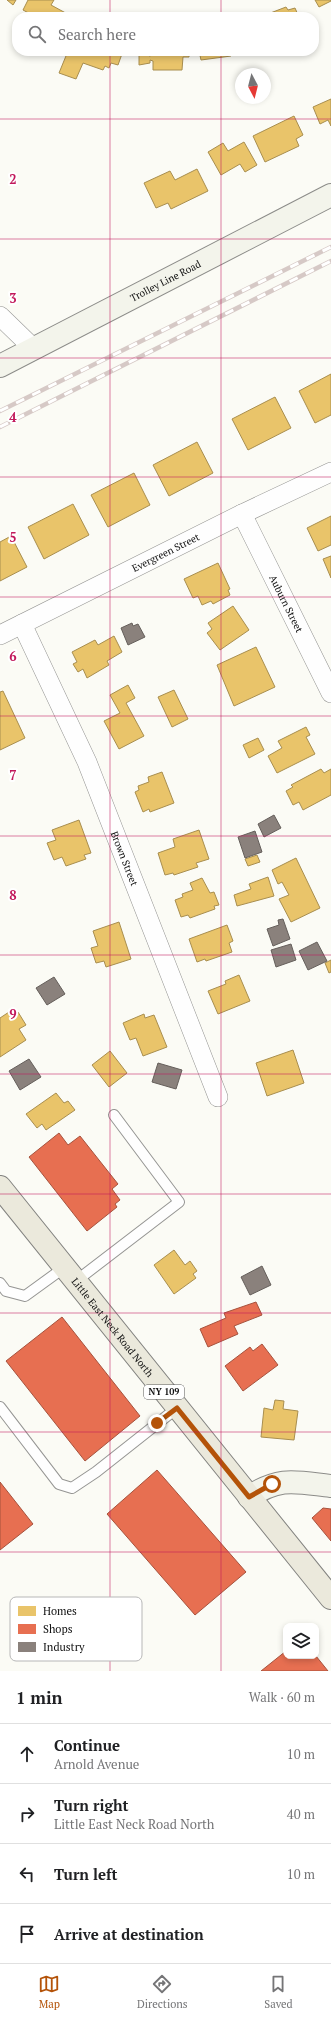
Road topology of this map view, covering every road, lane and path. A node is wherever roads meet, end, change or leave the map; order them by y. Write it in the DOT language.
graph roads {
  1 [pos="331,195"];
  2 [pos="0,316"];
  3 [pos="34,349"];
  4 [pos="0,366"];
  5 [pos="331,472"];
  6 [pos="242,514"];
  7 [pos="22,624"];
  8 [pos="0,635"];
  9 [pos="331,693"];
  10 [pos="218,1097"];
  11 [pos="114,1115"];
  12 [pos="6,1198"];
  13 [pos="70,1274"];
  14 [pos="0,1284"];
  15 [pos="0,1407"];
  16 [pos="177,1408"];
  17 [pos="331,1486"];
  18 [pos="249,1497"];
  19 [pos="331,1598"];
  1 -- 3 [label="main road, Trolley Line Road"];
  2 -- 3 [label="street"];
  3 -- 4 [label="main road, Trolley Line Road"];
  5 -- 6 [label="street, Evergreen Street"];
  6 -- 7 [label="street, Evergreen Street"];
  6 -- 9 [label="street, Auburn Street"];
  7 -- 8 [label="street, Evergreen Street"];
  7 -- 10 [label="street, Brown Street"];
  11 -- 13 [label="lane"];
  12 -- 13 [label="main road, Little East Neck Road North / NY 109"];
  13 -- 14 [label="lane"];
  13 -- 16 [label="main road, Little East Neck Road North / NY 109"];
  15 -- 16 [label="lane"];
  16 -- 18 [label="main road, Little East Neck Road North / NY 109"];
  17 -- 18 [label="main road"];
  18 -- 19 [label="main road, Little East Neck Road North / NY 109"];
}
